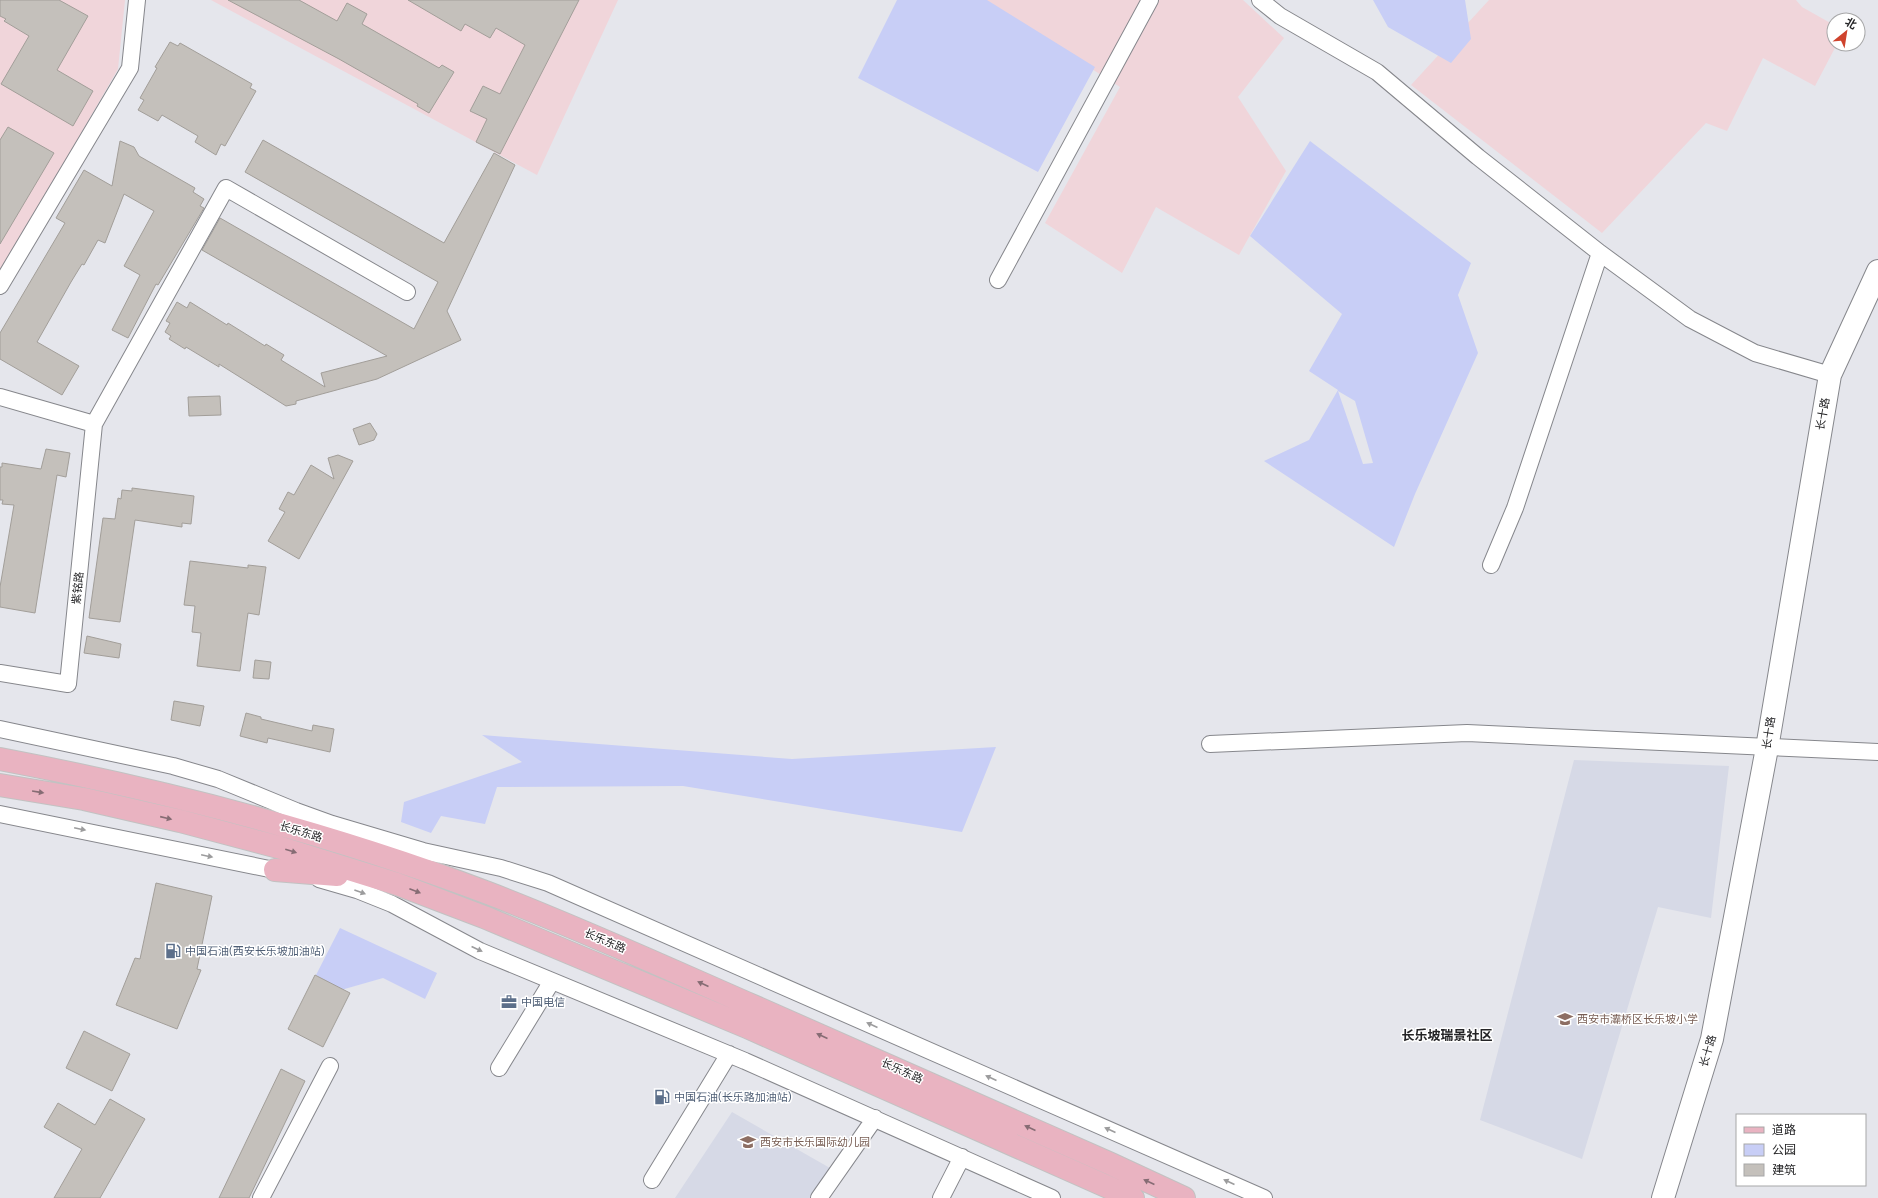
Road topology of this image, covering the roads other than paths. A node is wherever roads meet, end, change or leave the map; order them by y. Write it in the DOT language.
graph roads {
  1 [pos="136,0"];
  2 [pos="1150,0"];
  3 [pos="1260,0"];
  4 [pos="1600,253"];
  5 [pos="1878,271"];
  6 [pos="998,280"];
  7 [pos="0,286"];
  8 [pos="407,292"];
  9 [pos="1830,375"];
  10 [pos="0,397"];
  11 [pos="94,424"];
  12 [pos="1491,565"];
  13 [pos="0,673"];
  14 [pos="0,729"];
  15 [pos="1210,744"];
  16 [pos="1767,748"];
  17 [pos="1878,752"];
  18 [pos="0,759"];
  19 [pos="0,785"];
  20 [pos="0,814"];
  21 [pos="275,870"];
  22 [pos="375,877"];
  23 [pos="552,980"];
  24 [pos="729,1054"];
  25 [pos="330,1066"];
  26 [pos="499,1068"];
  27 [pos="875,1118"];
  28 [pos="962,1157"];
  29 [pos="652,1180"];
  30 [pos="261,1198"];
  31 [pos="819,1198"];
  32 [pos="941,1198"];
  33 [pos="1052,1198"];
  34 [pos="1133,1198"];
  35 [pos="1184,1198"];
  36 [pos="1264,1198"];
  37 [pos="1663,1198"];
  1 -- 7 [label="street"];
  2 -- 6 [label="street"];
  3 -- 4 [label="street"];
  4 -- 9 [label="street"];
  4 -- 12 [label="street"];
  5 -- 9 [label="street, 长十路"];
  8 -- 11 [label="street"];
  9 -- 16 [label="street, 长十路"];
  10 -- 11 [label="street"];
  11 -- 13 [label="street, 紫铭路"];
  36 -- 14 [label="street, one-way"];
  15 -- 16 [label="street"];
  16 -- 17 [label="street"];
  16 -- 37 [label="street, 长十路"];
  35 -- 18 [label="main road, 长乐东路, one-way"];
  19 -- 22 [label="main road, 长乐东路, one-way"];
  20 -- 21 [label="street, one-way"];
  21 -- 22 [label="main road"];
  21 -- 23 [label="street, one-way"];
  22 -- 34 [label="main road, 长乐东路, one-way"];
  23 -- 24 [label="street"];
  23 -- 26 [label="street"];
  24 -- 27 [label="street"];
  24 -- 29 [label="street"];
  25 -- 30 [label="street"];
  27 -- 28 [label="street"];
  27 -- 31 [label="street"];
  28 -- 32 [label="street"];
  28 -- 33 [label="street"];
}
